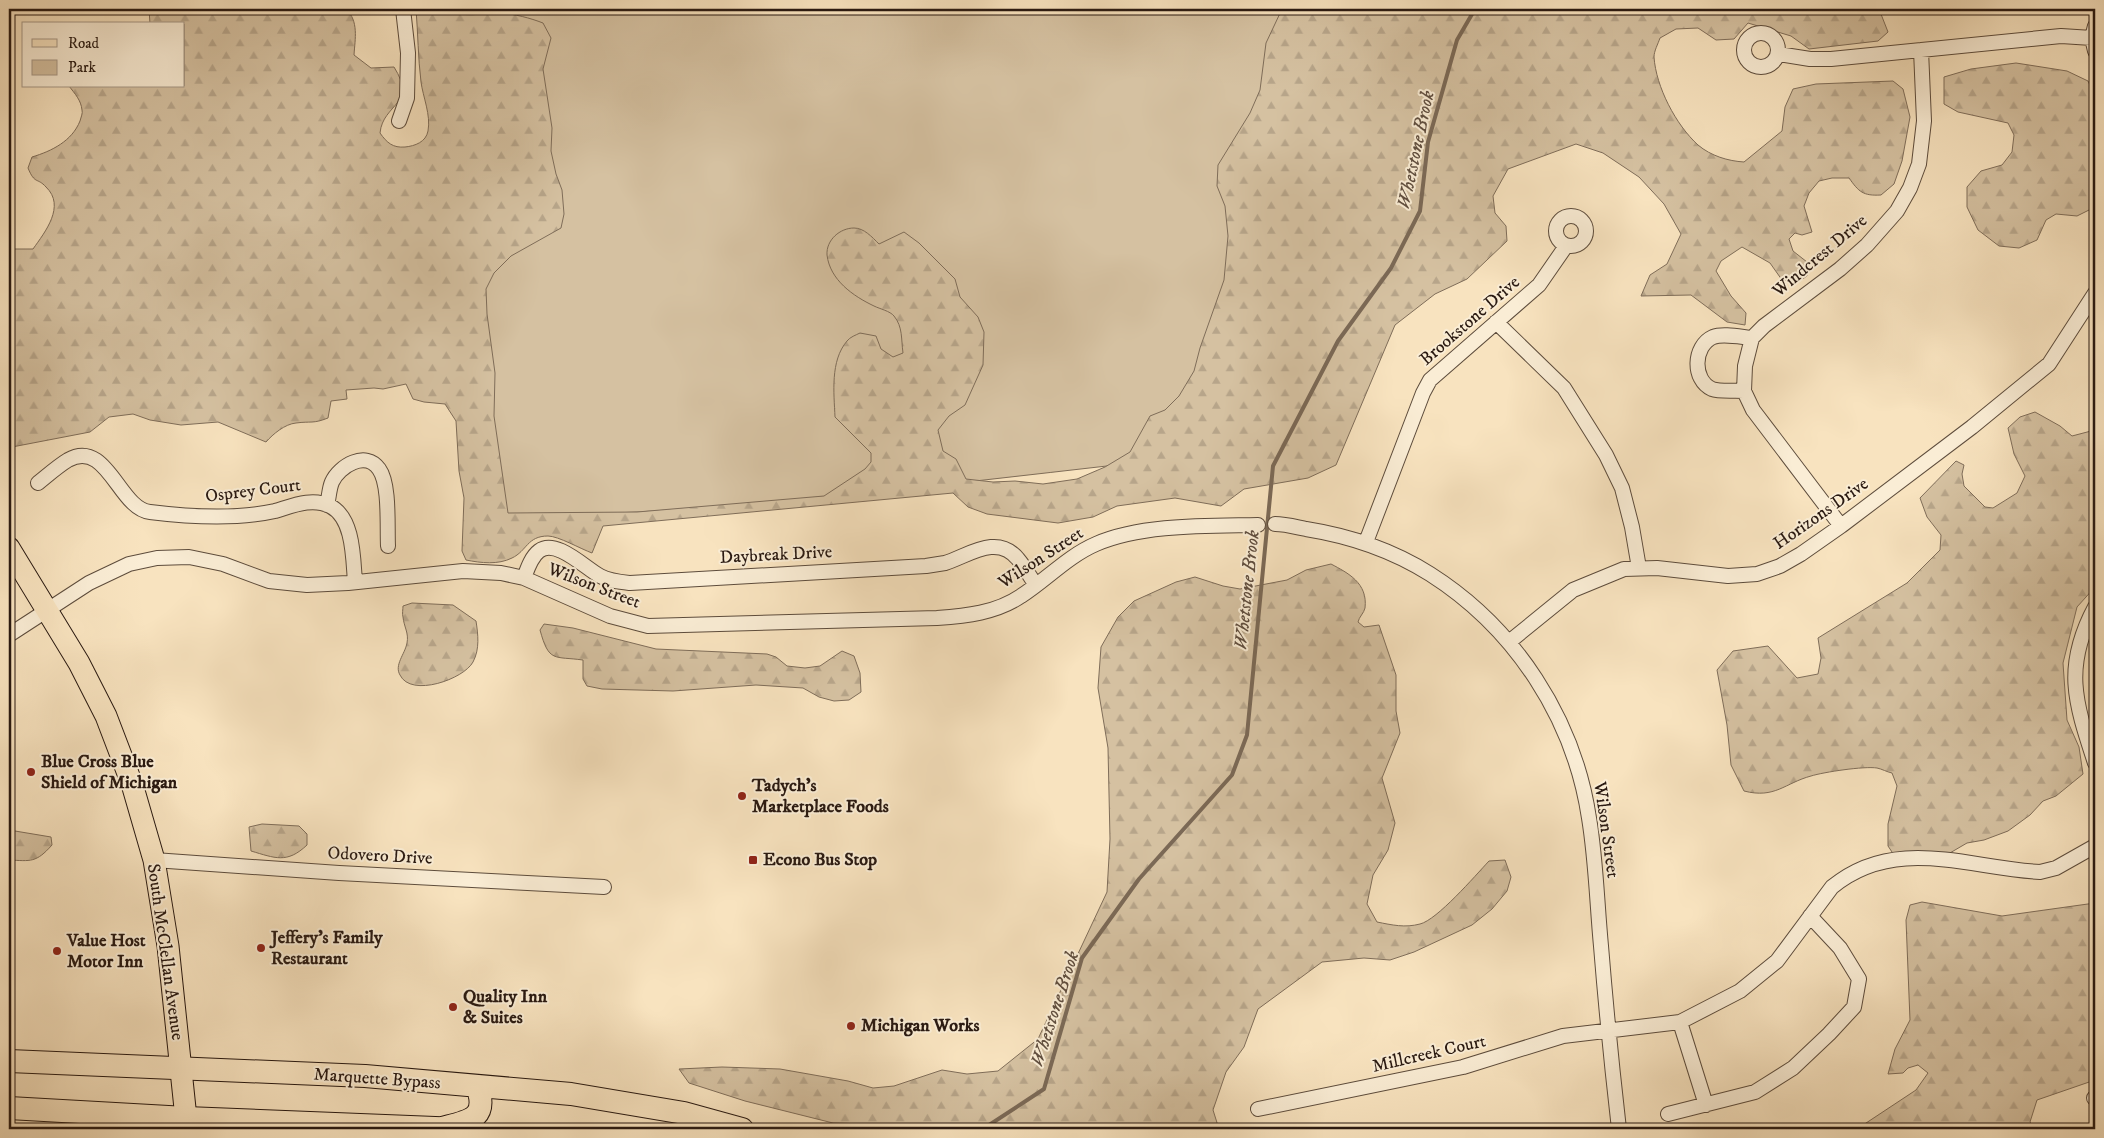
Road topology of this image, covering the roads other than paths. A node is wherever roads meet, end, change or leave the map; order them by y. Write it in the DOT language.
graph roads {
  1 [pos="403,9"];
  2 [pos="2094,38"];
  3 [pos="1921,50"];
  4 [pos="1778,54"];
  5 [pos="399,121"];
  6 [pos="1566,246"];
  7 [pos="2095,293"];
  8 [pos="1496,322"];
  9 [pos="1752,338"];
  10 [pos="1744,391"];
  11 [pos="38,483"];
  12 [pos="327,505"];
  13 [pos="1275,524"];
  14 [pos="1258,525"];
  15 [pos="1841,526"];
  16 [pos="1366,542"];
  17 [pos="388,546"];
  18 [pos="9,548"];
  19 [pos="1639,568"];
  20 [pos="524,578"];
  21 [pos="355,582"];
  22 [pos="1036,585"];
  23 [pos="2095,607"];
  24 [pos="48,610"];
  25 [pos="9,635"];
  26 [pos="1509,642"];
  27 [pos="2095,763"];
  28 [pos="2095,846"];
  29 [pos="154,860"];
  30 [pos="604,887"];
  31 [pos="1810,916"];
  32 [pos="1680,1022"];
  33 [pos="1608,1031"];
  34 [pos="9,1061"];
  35 [pos="181,1069"];
  36 [pos="477,1086"];
  37 [pos="1706,1105"];
  38 [pos="9,1108"];
  39 [pos="1258,1109"];
  40 [pos="1668,1114"];
  41 [pos="186,1118"];
  42 [pos="451,1129"];
  43 [pos="742,1129"];
  44 [pos="1619,1129"];
  1 -- 5 [label="street"];
  2 -- 3 [label="street"];
  3 -- 4 [label="street"];
  3 -- 9 [label="street, Windcrest Drive"];
  6 -- 8 [label="street, Brookstone Drive"];
  7 -- 15 [label="street, Horizons Drive"];
  8 -- 16 [label="street, Brookstone Drive"];
  8 -- 19 [label="street"];
  9 -- 10 [label="street"];
  9 -- 10 [label="street"];
  10 -- 15 [label="street"];
  11 -- 12 [label="street, Osprey Court"];
  12 -- 17 [label="street"];
  12 -- 21 [label="street"];
  13 -- 16 [label="street, Wilson Street"];
  14 -- 22 [label="street, Wilson Street"];
  15 -- 19 [label="street, Horizons Drive"];
  16 -- 26 [label="street, Wilson Street"];
  18 -- 24 [label="main road, South McClellan Avenue"];
  19 -- 26 [label="street, Horizons Drive"];
  20 -- 21 [label="street, Wilson Street"];
  20 -- 22 [label="street, Wilson Street"];
  20 -- 22 [label="street, Daybreak Drive"];
  21 -- 24 [label="street, Wilson Street"];
  23 -- 27 [label="street"];
  24 -- 25 [label="street, Wilson Street"];
  24 -- 29 [label="main road, South McClellan Avenue"];
  26 -- 33 [label="street, Wilson Street"];
  28 -- 31 [label="street"];
  29 -- 30 [label="street, Odovero Drive"];
  29 -- 35 [label="main road, South McClellan Avenue"];
  31 -- 32 [label="street"];
  31 -- 37 [label="street"];
  32 -- 33 [label="street, Millcreek Court"];
  32 -- 37 [label="street"];
  33 -- 39 [label="street, Millcreek Court"];
  33 -- 44 [label="street, Wilson Street"];
  34 -- 35 [label="highway, Marquette Bypass"];
  35 -- 36 [label="highway, Marquette Bypass"];
  35 -- 41 [label="main road, South McClellan Avenue"];
  36 -- 42 [label="highway"];
  36 -- 43 [label="highway, Marquette Bypass"];
  37 -- 40 [label="street"];
  38 -- 41 [label="highway"];
  41 -- 42 [label="highway"];
}
